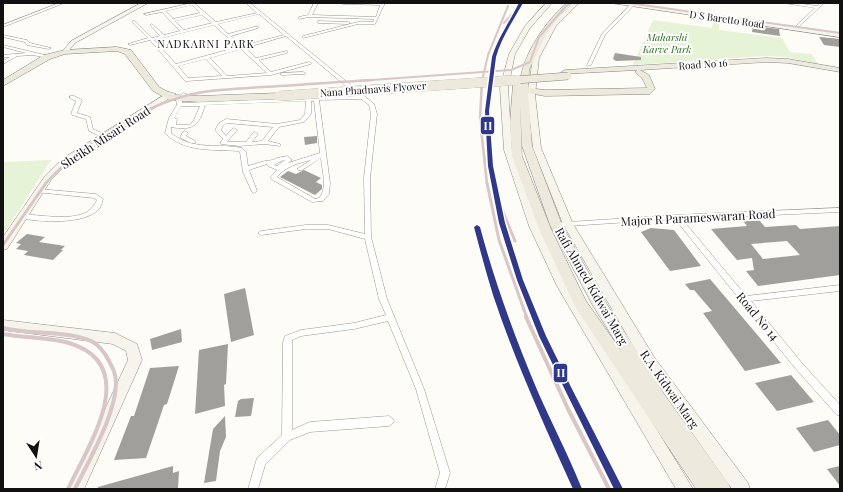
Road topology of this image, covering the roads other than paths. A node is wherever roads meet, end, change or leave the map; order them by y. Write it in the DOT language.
graph roads {
  1 [pos="62,3"];
  2 [pos="144,3"];
  3 [pos="194,3"];
  4 [pos="248,3"];
  5 [pos="316,3"];
  6 [pos="343,3"];
  7 [pos="370,3"];
  8 [pos="549,3"];
  9 [pos="563,3"];
  10 [pos="571,3"];
  11 [pos="576,3"];
  12 [pos="614,3"];
  13 [pos="647,3"];
  14 [pos="786,3"];
  15 [pos="822,3"];
  16 [pos="382,4"];
  17 [pos="633,4"];
  18 [pos="817,7"];
  19 [pos="163,10"];
  20 [pos="204,13"];
  21 [pos="260,13"];
  22 [pos="146,14"];
  23 [pos="310,16"];
  24 [pos="334,16"];
  25 [pos="300,18"];
  26 [pos="377,18"];
  27 [pos="173,20"];
  28 [pos="134,22"];
  29 [pos="320,22"];
  30 [pos="216,23"];
  31 [pos="332,23"];
  32 [pos="358,23"];
  33 [pos="152,25"];
  34 [pos="3,26"];
  35 [pos="257,27"];
  36 [pos="796,27"];
  37 [pos="330,30"];
  38 [pos="183,31"];
  39 [pos="840,34"];
  40 [pos="228,35"];
  41 [pos="287,35"];
  42 [pos="3,36"];
  43 [pos="163,36"];
  44 [pos="304,37"];
  45 [pos="151,39"];
  46 [pos="130,44"];
  47 [pos="3,46"];
  48 [pos="242,47"];
  49 [pos="49,48"];
  50 [pos="65,52"];
  51 [pos="285,52"];
  52 [pos="34,54"];
  53 [pos="3,56"];
  54 [pos="15,56"];
  55 [pos="47,57"];
  56 [pos="207,57"];
  57 [pos="255,60"];
  58 [pos="751,62"];
  59 [pos="3,63"];
  60 [pos="309,63"];
  61 [pos="589,65"];
  62 [pos="174,66"];
  63 [pos="840,70"];
  64 [pos="640,72"];
  65 [pos="303,73"];
  66 [pos="840,73"];
  67 [pos="269,74"];
  68 [pos="567,74"];
  69 [pos="226,78"];
  70 [pos="3,84"];
  71 [pos="519,90"];
  72 [pos="72,97"];
  73 [pos="362,97"];
  74 [pos="176,98"];
  75 [pos="201,99"];
  76 [pos="313,100"];
  77 [pos="277,126"];
  78 [pos="234,130"];
  79 [pos="184,133"];
  80 [pos="255,134"];
  81 [pos="104,136"];
  82 [pos="224,141"];
  83 [pos="264,142"];
  84 [pos="248,143"];
  85 [pos="278,145"];
  86 [pos="323,154"];
  87 [pos="269,163"];
  88 [pos="246,169"];
  89 [pos="300,170"];
  90 [pos="38,191"];
  91 [pos="254,191"];
  92 [pos="840,210"];
  93 [pos="22,216"];
  94 [pos="677,217"];
  95 [pos="551,225"];
  96 [pos="261,233"];
  97 [pos="368,237"];
  98 [pos="3,246"];
  99 [pos="840,288"];
  100 [pos="744,299"];
  101 [pos="391,317"];
  102 [pos="3,325"];
  103 [pos="840,412"];
  104 [pos="389,421"];
  105 [pos="287,437"];
  106 [pos="76,489"];
  107 [pos="253,489"];
  108 [pos="440,489"];
  109 [pos="685,489"];
  110 [pos="706,489"];
  111 [pos="722,489"];
  112 [pos="742,489"];
  1 -- 34 [label="street"];
  2 -- 50 [label="street"];
  3 -- 19 [label="street"];
  3 -- 20 [label="street"];
  4 -- 21 [label="street"];
  5 -- 23 [label="street"];
  6 -- 7 [label="street"];
  7 -- 16 [label="street"];
  8 -- 71 [label="street, R.A. Kidwai Marg"];
  9 -- 71 [label="main road"];
  10 -- 71 [label="main road"];
  11 -- 71 [label="street, R.A. Kidwai Marg"];
  12 -- 17 [label="street, D S Baretto Road"];
  13 -- 36 [label="street, D S Baretto Road"];
  14 -- 18 [label="street"];
  15 -- 18 [label="street"];
  16 -- 26 [label="street"];
  17 -- 36 [label="street, D S Baretto Road"];
  17 -- 61 [label="street"];
  18 -- 36 [label="street"];
  19 -- 22 [label="street"];
  19 -- 27 [label="street"];
  20 -- 27 [label="street"];
  20 -- 30 [label="street"];
  21 -- 30 [label="street"];
  21 -- 41 [label="street"];
  23 -- 24 [label="street"];
  23 -- 25 [label="street"];
  23 -- 29 [label="street"];
  24 -- 26 [label="street"];
  24 -- 31 [label="street"];
  26 -- 32 [label="street"];
  27 -- 38 [label="street"];
  28 -- 45 [label="street"];
  29 -- 31 [label="street"];
  29 -- 37 [label="street"];
  30 -- 38 [label="street"];
  30 -- 40 [label="street"];
  31 -- 32 [label="street"];
  32 -- 37 [label="street"];
  33 -- 43 [label="street"];
  35 -- 40 [label="street"];
  36 -- 39 [label="street, D S Baretto Road"];
  37 -- 44 [label="street"];
  38 -- 43 [label="street"];
  40 -- 48 [label="street"];
  41 -- 48 [label="street"];
  41 -- 73 [label="street"];
  42 -- 49 [label="street"];
  43 -- 45 [label="street"];
  45 -- 46 [label="street"];
  45 -- 62 [label="street"];
  47 -- 52 [label="street"];
  48 -- 56 [label="street"];
  48 -- 57 [label="street"];
  50 -- 55 [label="main road"];
  50 -- 74 [label="main road"];
  51 -- 57 [label="street"];
  52 -- 54 [label="street"];
  52 -- 55 [label="street"];
  53 -- 54 [label="street"];
  54 -- 59 [label="street"];
  55 -- 70 [label="main road"];
  56 -- 62 [label="street"];
  56 -- 69 [label="street"];
  57 -- 67 [label="street"];
  58 -- 63 [label="main road, Road No 16"];
  58 -- 64 [label="main road, Road No 16"];
  58 -- 66 [label="main road, Road No 16"];
  58 -- 68 [label="main road, Road No 16"];
  60 -- 67 [label="street"];
  62 -- 69 [label="street"];
  64 -- 68 [label="main road, Road No 16"];
  64 -- 71 [label="main road"];
  65 -- 67 [label="street"];
  67 -- 69 [label="street"];
  68 -- 75 [label="main road, Nana Phadnavis Flyover, bridge"];
  71 -- 95 [label="street, R.A. Kidwai Marg"];
  71 -- 95 [label="main road"];
  72 -- 81 [label="street"];
  73 -- 76 [label="street"];
  73 -- 97 [label="street"];
  74 -- 75 [label="main road, Nana Phadnavis Flyover"];
  74 -- 75 [label="street"];
  74 -- 81 [label="street, Sheikh Misari Road"];
  74 -- 88 [label="street"];
  75 -- 76 [label="street"];
  76 -- 77 [label="street"];
  76 -- 86 [label="street"];
  77 -- 82 [label="street"];
  77 -- 83 [label="street"];
  78 -- 82 [label="street"];
  79 -- 82 [label="street"];
  80 -- 84 [label="street"];
  81 -- 90 [label="street, Sheikh Misari Road"];
  82 -- 84 [label="street"];
  83 -- 84 [label="street"];
  83 -- 85 [label="street"];
  86 -- 86 [label="street"];
  86 -- 89 [label="street"];
  87 -- 88 [label="street"];
  88 -- 91 [label="street"];
  90 -- 93 [label="street, Sheikh Misari Road"];
  90 -- 93 [label="street"];
  92 -- 94 [label="street, Major R Parameswaran Road"];
  93 -- 98 [label="street, Sheikh Misari Road"];
  94 -- 95 [label="street, Major R Parameswaran Road"];
  94 -- 100 [label="street, Road No 14"];
  95 -- 109 [label="street, R.A. Kidwai Marg"];
  95 -- 110 [label="main road"];
  95 -- 111 [label="main road, Rafi Ahmed Kidwai Marg"];
  95 -- 112 [label="street, R.A. Kidwai Marg"];
  96 -- 97 [label="street"];
  97 -- 101 [label="street"];
  99 -- 100 [label="street"];
  100 -- 103 [label="street, Road No 14"];
  101 -- 105 [label="street"];
  101 -- 108 [label="street"];
  102 -- 106 [label="street"];
  104 -- 105 [label="street"];
  105 -- 107 [label="street"];
}
